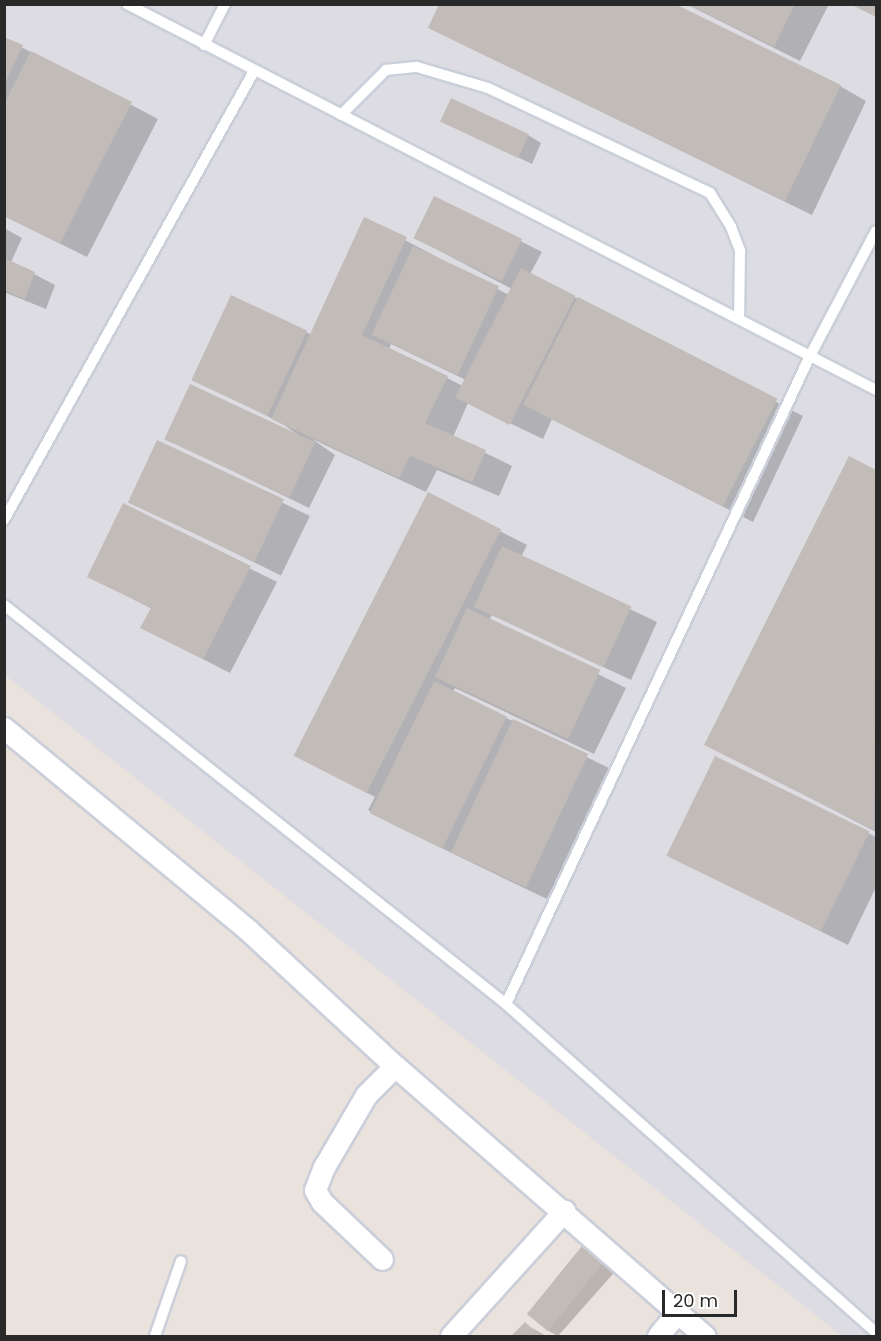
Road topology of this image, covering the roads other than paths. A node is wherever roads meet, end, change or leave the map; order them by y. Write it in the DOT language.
graph roads {
  1 [pos="127,4"];
  2 [pos="225,4"];
  3 [pos="204,45"];
  4 [pos="254,71"];
  5 [pos="340,115"];
  6 [pos="876,231"];
  7 [pos="739,319"];
  8 [pos="810,356"];
  9 [pos="876,390"];
  10 [pos="4,520"];
  11 [pos="4,605"];
  12 [pos="4,728"];
  13 [pos="506,1004"];
  14 [pos="395,1066"];
  15 [pos="564,1211"];
  16 [pos="382,1258"];
  17 [pos="181,1261"];
  18 [pos="678,1311"];
  19 [pos="876,1333"];
  20 [pos="154,1336"];
  21 [pos="451,1336"];
  22 [pos="658,1336"];
  23 [pos="705,1336"];
  1 -- 3 [label="lane"];
  2 -- 3 [label="lane"];
  3 -- 4 [label="lane"];
  4 -- 5 [label="lane"];
  4 -- 10 [label="lane"];
  5 -- 7 [label="lane"];
  5 -- 7 [label="lane"];
  6 -- 8 [label="lane"];
  7 -- 8 [label="lane"];
  8 -- 9 [label="lane"];
  8 -- 13 [label="lane"];
  11 -- 13 [label="lane"];
  12 -- 14 [label="street"];
  13 -- 19 [label="lane"];
  14 -- 15 [label="street"];
  14 -- 16 [label="street"];
  15 -- 18 [label="street"];
  15 -- 21 [label="street"];
  17 -- 20 [label="lane"];
  18 -- 22 [label="street"];
  18 -- 23 [label="street"];
}
